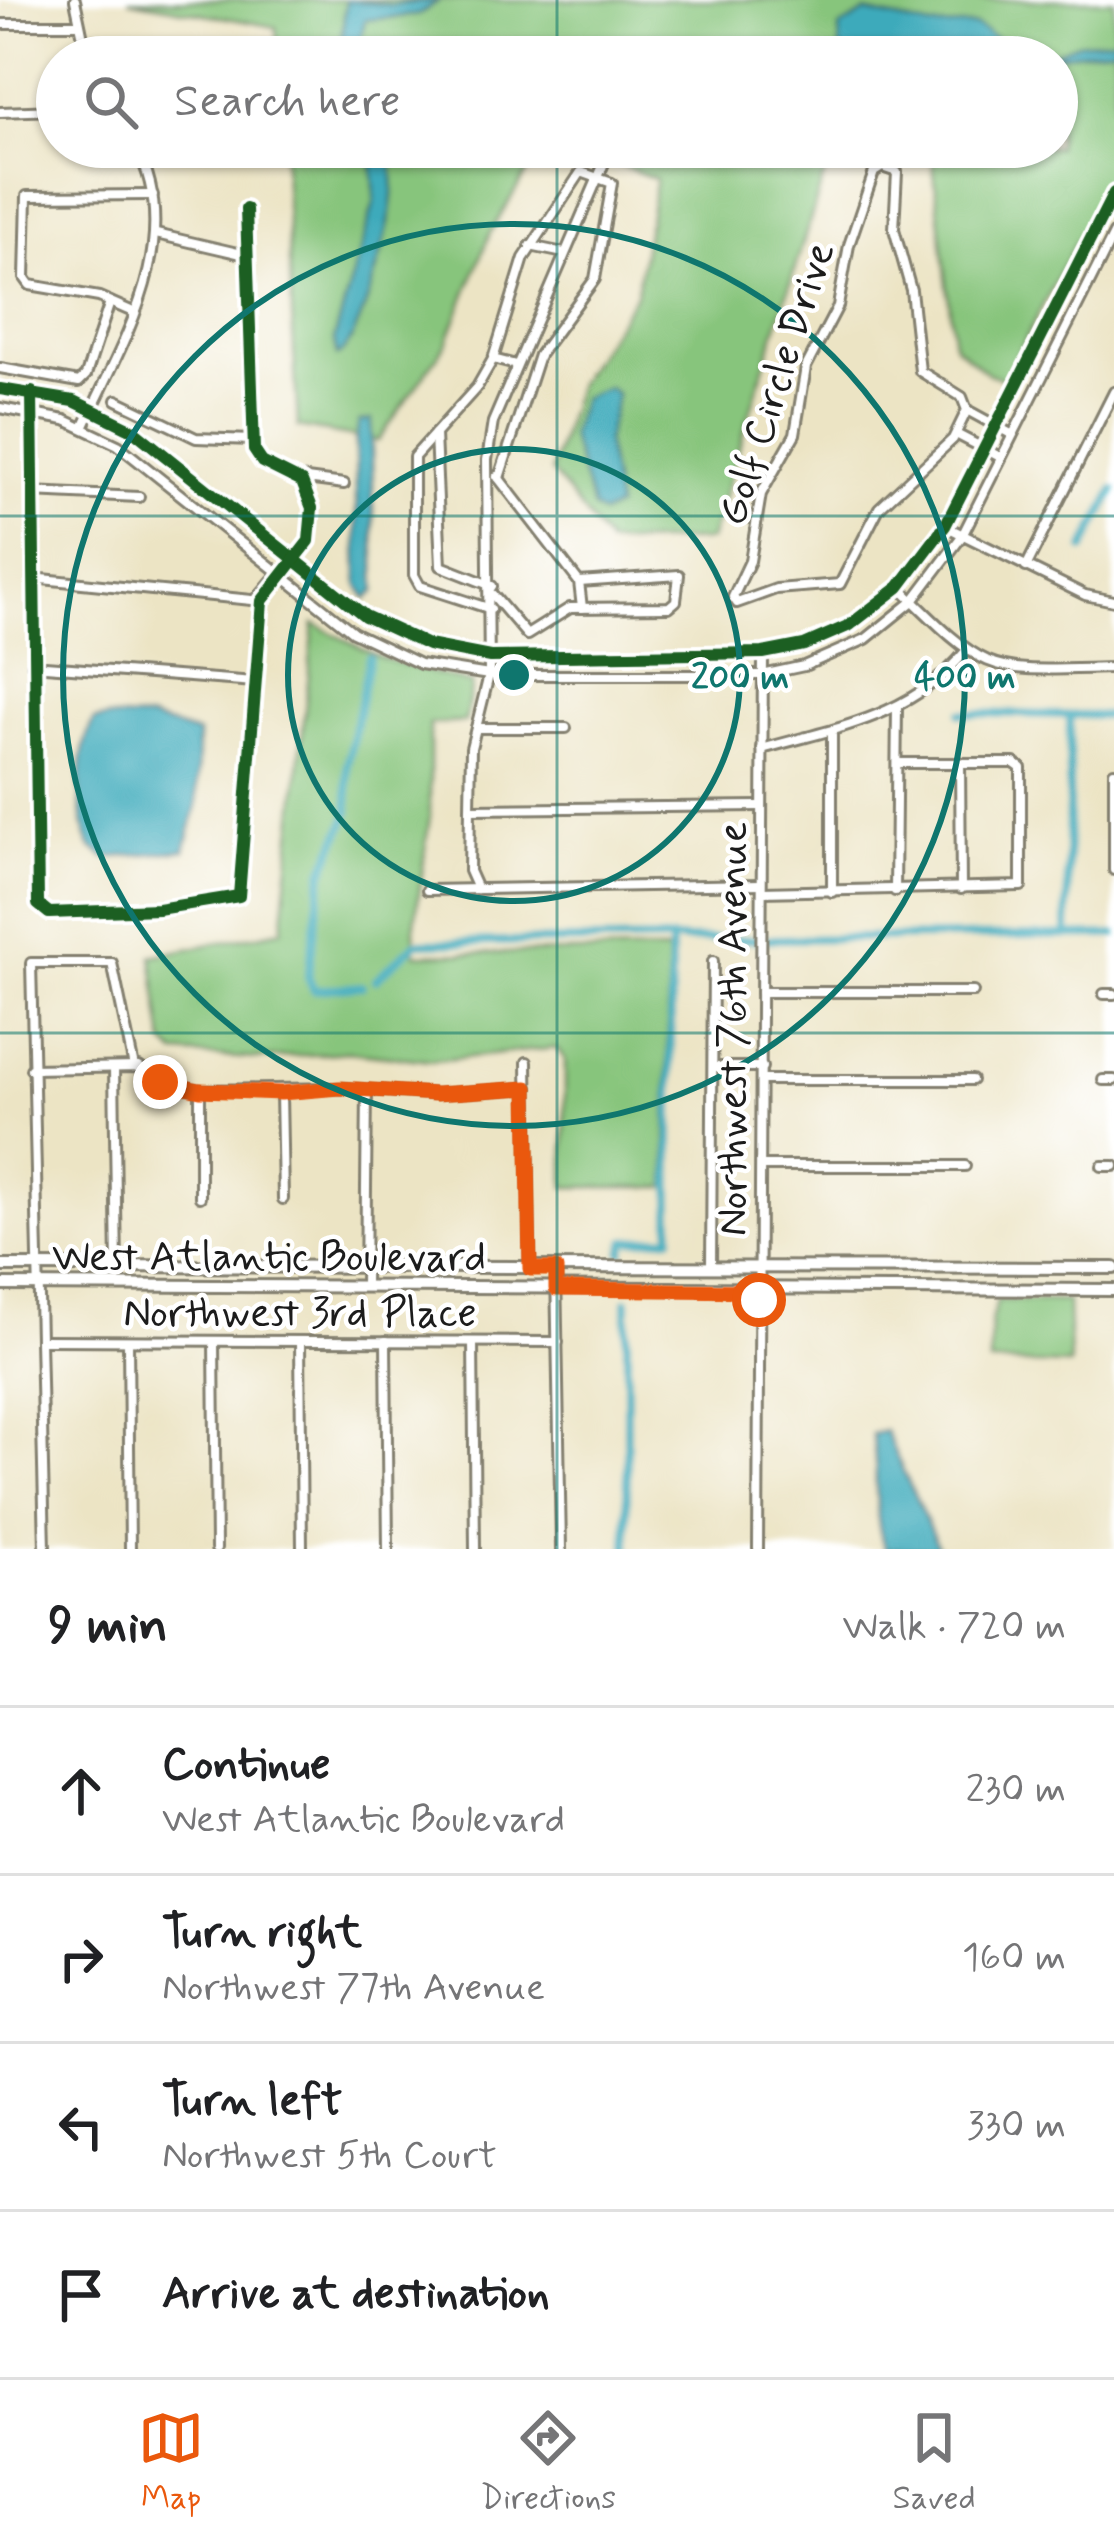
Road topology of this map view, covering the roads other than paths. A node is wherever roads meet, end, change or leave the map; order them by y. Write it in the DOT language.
graph roads {
  1 [pos="75,0"];
  2 [pos="0,24"];
  3 [pos="76,24"];
  4 [pos="80,36"];
  5 [pos="36,111"];
  6 [pos="0,112"];
  7 [pos="143,168"];
  8 [pos="602,168"];
  9 [pos="880,168"];
  10 [pos="885,168"];
  11 [pos="598,177"];
  12 [pos="1114,193"];
  13 [pos="153,195"];
  14 [pos="246,209"];
  15 [pos="156,234"];
  16 [pos="1114,234"];
  17 [pos="530,245"];
  18 [pos="564,253"];
  19 [pos="247,255"];
  20 [pos="110,302"];
  21 [pos="134,312"];
  22 [pos="493,358"];
  23 [pos="516,365"];
  24 [pos="0,368"];
  25 [pos="0,388"];
  26 [pos="32,392"];
  27 [pos="1114,392"];
  28 [pos="117,400"];
  29 [pos="0,408"];
  30 [pos="92,408"];
  31 [pos="968,410"];
  32 [pos="30,412"];
  33 [pos="994,424"];
  34 [pos="84,426"];
  35 [pos="435,434"];
  36 [pos="956,434"];
  37 [pos="1011,434"];
  38 [pos="253,440"];
  39 [pos="982,447"];
  40 [pos="1000,457"];
  41 [pos="487,471"];
  42 [pos="297,478"];
  43 [pos="499,478"];
  44 [pos="344,484"];
  45 [pos="32,492"];
  46 [pos="139,497"];
  47 [pos="945,526"];
  48 [pos="962,536"];
  49 [pos="295,561"];
  50 [pos="1026,567"];
  51 [pos="280,575"];
  52 [pos="32,578"];
  53 [pos="579,582"];
  54 [pos="898,587"];
  55 [pos="492,590"];
  56 [pos="260,599"];
  57 [pos="1114,601"];
  58 [pos="913,602"];
  59 [pos="582,608"];
  60 [pos="491,609"];
  61 [pos="964,652"];
  62 [pos="763,653"];
  63 [pos="490,657"];
  64 [pos="32,665"];
  65 [pos="1114,668"];
  66 [pos="762,675"];
  67 [pos="489,676"];
  68 [pos="255,682"];
  69 [pos="897,707"];
  70 [pos="476,728"];
  71 [pos="566,728"];
  72 [pos="832,735"];
  73 [pos="762,749"];
  74 [pos="960,762"];
  75 [pos="897,763"];
  76 [pos="1114,772"];
  77 [pos="761,806"];
  78 [pos="470,809"];
  79 [pos="1113,826"];
  80 [pos="1114,870"];
  81 [pos="762,888"];
  82 [pos="477,889"];
  83 [pos="961,889"];
  84 [pos="427,890"];
  85 [pos="895,891"];
  86 [pos="832,892"];
  87 [pos="713,962"];
  88 [pos="761,992"];
  89 [pos="973,992"];
  90 [pos="527,1063"];
  91 [pos="134,1067"];
  92 [pos="713,1067"];
  93 [pos="762,1067"];
  94 [pos="114,1068"];
  95 [pos="31,1069"];
  96 [pos="762,1080"];
  97 [pos="972,1080"];
  98 [pos="527,1088"];
  99 [pos="200,1090"];
  100 [pos="367,1090"];
  101 [pos="281,1093"];
  102 [pos="762,1166"];
  103 [pos="965,1166"];
  104 [pos="1102,1166"];
  105 [pos="1114,1166"];
  106 [pos="200,1197"];
  107 [pos="283,1198"];
  108 [pos="0,1266"];
  109 [pos="35,1267"];
  110 [pos="365,1267"];
  111 [pos="117,1268"];
  112 [pos="1114,1268"];
  113 [pos="530,1269"];
  114 [pos="556,1269"];
  115 [pos="711,1269"];
  116 [pos="760,1270"];
  117 [pos="0,1285"];
  118 [pos="39,1287"];
  119 [pos="556,1289"];
  120 [pos="365,1290"];
  121 [pos="1114,1290"];
  122 [pos="759,1291"];
  123 [pos="41,1340"];
  124 [pos="128,1340"];
  125 [pos="214,1340"];
  126 [pos="300,1341"];
  127 [pos="386,1341"];
  128 [pos="473,1342"];
  129 [pos="558,1342"];
  130 [pos="45,1549"];
  131 [pos="130,1549"];
  132 [pos="216,1549"];
  133 [pos="302,1549"];
  134 [pos="388,1549"];
  135 [pos="475,1549"];
  136 [pos="561,1549"];
  137 [pos="758,1549"];
  1 -- 3 [label="street"];
  2 -- 3 [label="street"];
  3 -- 4 [label="street"];
  5 -- 6 [label="street"];
  7 -- 13 [label="street"];
  8 -- 11 [label="street"];
  9 -- 36 [label="street, Golf Circle Drive"];
  10 -- 31 [label="street, Golf Circle Drive"];
  11 -- 17 [label="street"];
  11 -- 18 [label="street"];
  11 -- 43 [label="street"];
  12 -- 33 [label="street"];
  13 -- 15 [label="street"];
  13 -- 20 [label="street"];
  14 -- 19 [label="street"];
  15 -- 19 [label="street"];
  15 -- 21 [label="street"];
  16 -- 37 [label="street"];
  17 -- 18 [label="street"];
  17 -- 22 [label="street"];
  18 -- 23 [label="street"];
  19 -- 38 [label="street"];
  20 -- 21 [label="street"];
  20 -- 24 [label="street"];
  21 -- 30 [label="street"];
  22 -- 23 [label="street"];
  22 -- 35 [label="street"];
  23 -- 41 [label="street"];
  25 -- 26 [label="street"];
  26 -- 30 [label="street"];
  26 -- 32 [label="street"];
  27 -- 50 [label="street"];
  28 -- 38 [label="street"];
  29 -- 32 [label="street"];
  30 -- 34 [label="street"];
  30 -- 49 [label="street"];
  31 -- 33 [label="street, Golf Circle Drive"];
  31 -- 36 [label="street, Golf Circle Drive"];
  32 -- 34 [label="street"];
  32 -- 45 [label="street"];
  33 -- 37 [label="street, Golf Circle Drive"];
  33 -- 39 [label="street"];
  34 -- 51 [label="street"];
  35 -- 55 [label="street"];
  35 -- 60 [label="street"];
  36 -- 39 [label="street"];
  37 -- 40 [label="street"];
  38 -- 42 [label="street"];
  39 -- 40 [label="street"];
  39 -- 47 [label="street"];
  40 -- 48 [label="street"];
  41 -- 43 [label="street"];
  41 -- 55 [label="street"];
  42 -- 44 [label="street"];
  42 -- 49 [label="street"];
  43 -- 53 [label="street"];
  45 -- 46 [label="street"];
  45 -- 52 [label="street"];
  47 -- 48 [label="street"];
  47 -- 54 [label="street"];
  48 -- 50 [label="street"];
  48 -- 58 [label="street"];
  49 -- 51 [label="street"];
  49 -- 63 [label="street"];
  50 -- 57 [label="street"];
  51 -- 56 [label="street"];
  51 -- 67 [label="street"];
  52 -- 56 [label="street"];
  52 -- 64 [label="street"];
  53 -- 59 [label="street"];
  53 -- 59 [label="street"];
  54 -- 58 [label="street"];
  54 -- 62 [label="street"];
  55 -- 59 [label="street"];
  55 -- 60 [label="street"];
  56 -- 68 [label="street"];
  58 -- 61 [label="street"];
  58 -- 66 [label="street"];
  60 -- 63 [label="street"];
  61 -- 65 [label="street"];
  61 -- 69 [label="street"];
  62 -- 63 [label="street"];
  62 -- 66 [label="street, Northwest 76th Avenue"];
  63 -- 67 [label="street"];
  64 -- 68 [label="street"];
  64 -- 68 [label="street"];
  66 -- 67 [label="street"];
  66 -- 73 [label="street, Northwest 76th Avenue"];
  67 -- 70 [label="street"];
  69 -- 72 [label="street"];
  69 -- 75 [label="street"];
  70 -- 71 [label="street"];
  70 -- 78 [label="street"];
  72 -- 73 [label="street"];
  72 -- 86 [label="street"];
  73 -- 77 [label="street, Northwest 76th Avenue"];
  74 -- 75 [label="street"];
  74 -- 83 [label="street"];
  74 -- 83 [label="street"];
  75 -- 85 [label="street"];
  76 -- 79 [label="street"];
  77 -- 78 [label="street"];
  77 -- 81 [label="street, Northwest 76th Avenue"];
  78 -- 82 [label="street"];
  79 -- 80 [label="street"];
  81 -- 82 [label="street"];
  81 -- 86 [label="street"];
  81 -- 88 [label="street, Northwest 76th Avenue"];
  82 -- 84 [label="street"];
  83 -- 85 [label="street"];
  85 -- 86 [label="street"];
  87 -- 92 [label="street"];
  88 -- 89 [label="street"];
  88 -- 93 [label="street, Northwest 76th Avenue"];
  90 -- 98 [label="street"];
  91 -- 94 [label="street"];
  91 -- 95 [label="street"];
  91 -- 99 [label="street"];
  92 -- 93 [label="street"];
  92 -- 115 [label="street"];
  93 -- 96 [label="street, Northwest 76th Avenue"];
  94 -- 95 [label="street"];
  94 -- 111 [label="street"];
  95 -- 109 [label="street"];
  96 -- 97 [label="street"];
  96 -- 102 [label="street, Northwest 76th Avenue"];
  98 -- 100 [label="street"];
  98 -- 113 [label="street"];
  99 -- 101 [label="street"];
  99 -- 106 [label="street"];
  100 -- 101 [label="street"];
  100 -- 110 [label="street"];
  101 -- 107 [label="street"];
  102 -- 103 [label="street"];
  102 -- 116 [label="street, Northwest 76th Avenue"];
  104 -- 105 [label="street"];
  108 -- 109 [label="main road, West Atlantic Boulevard"];
  109 -- 111 [label="main road, West Atlantic Boulevard"];
  109 -- 118 [label="street"];
  110 -- 111 [label="main road, West Atlantic Boulevard"];
  110 -- 113 [label="main road, West Atlantic Boulevard"];
  110 -- 120 [label="street"];
  112 -- 116 [label="main road, West Atlantic Boulevard"];
  113 -- 114 [label="main road, West Atlantic Boulevard"];
  114 -- 115 [label="main road, West Atlantic Boulevard"];
  114 -- 119 [label="street"];
  115 -- 116 [label="main road, West Atlantic Boulevard"];
  116 -- 122 [label="street, Northwest 76th Avenue"];
  117 -- 118 [label="main road, West Atlantic Boulevard"];
  118 -- 120 [label="main road, West Atlantic Boulevard"];
  118 -- 123 [label="street"];
  119 -- 120 [label="main road, West Atlantic Boulevard"];
  119 -- 122 [label="main road, West Atlantic Boulevard"];
  119 -- 129 [label="street"];
  121 -- 122 [label="main road, West Atlantic Boulevard"];
  122 -- 137 [label="street, Northwest 76th Avenue"];
  123 -- 124 [label="street, Northwest 3rd Place"];
  123 -- 130 [label="street"];
  124 -- 125 [label="street, Northwest 3rd Place"];
  124 -- 131 [label="street"];
  125 -- 126 [label="street, Northwest 3rd Place"];
  125 -- 132 [label="street"];
  126 -- 127 [label="street, Northwest 3rd Place"];
  126 -- 133 [label="street"];
  127 -- 128 [label="street, Northwest 3rd Place"];
  127 -- 134 [label="street"];
  128 -- 129 [label="street, Northwest 3rd Place"];
  128 -- 135 [label="street"];
  129 -- 136 [label="street"];
}
